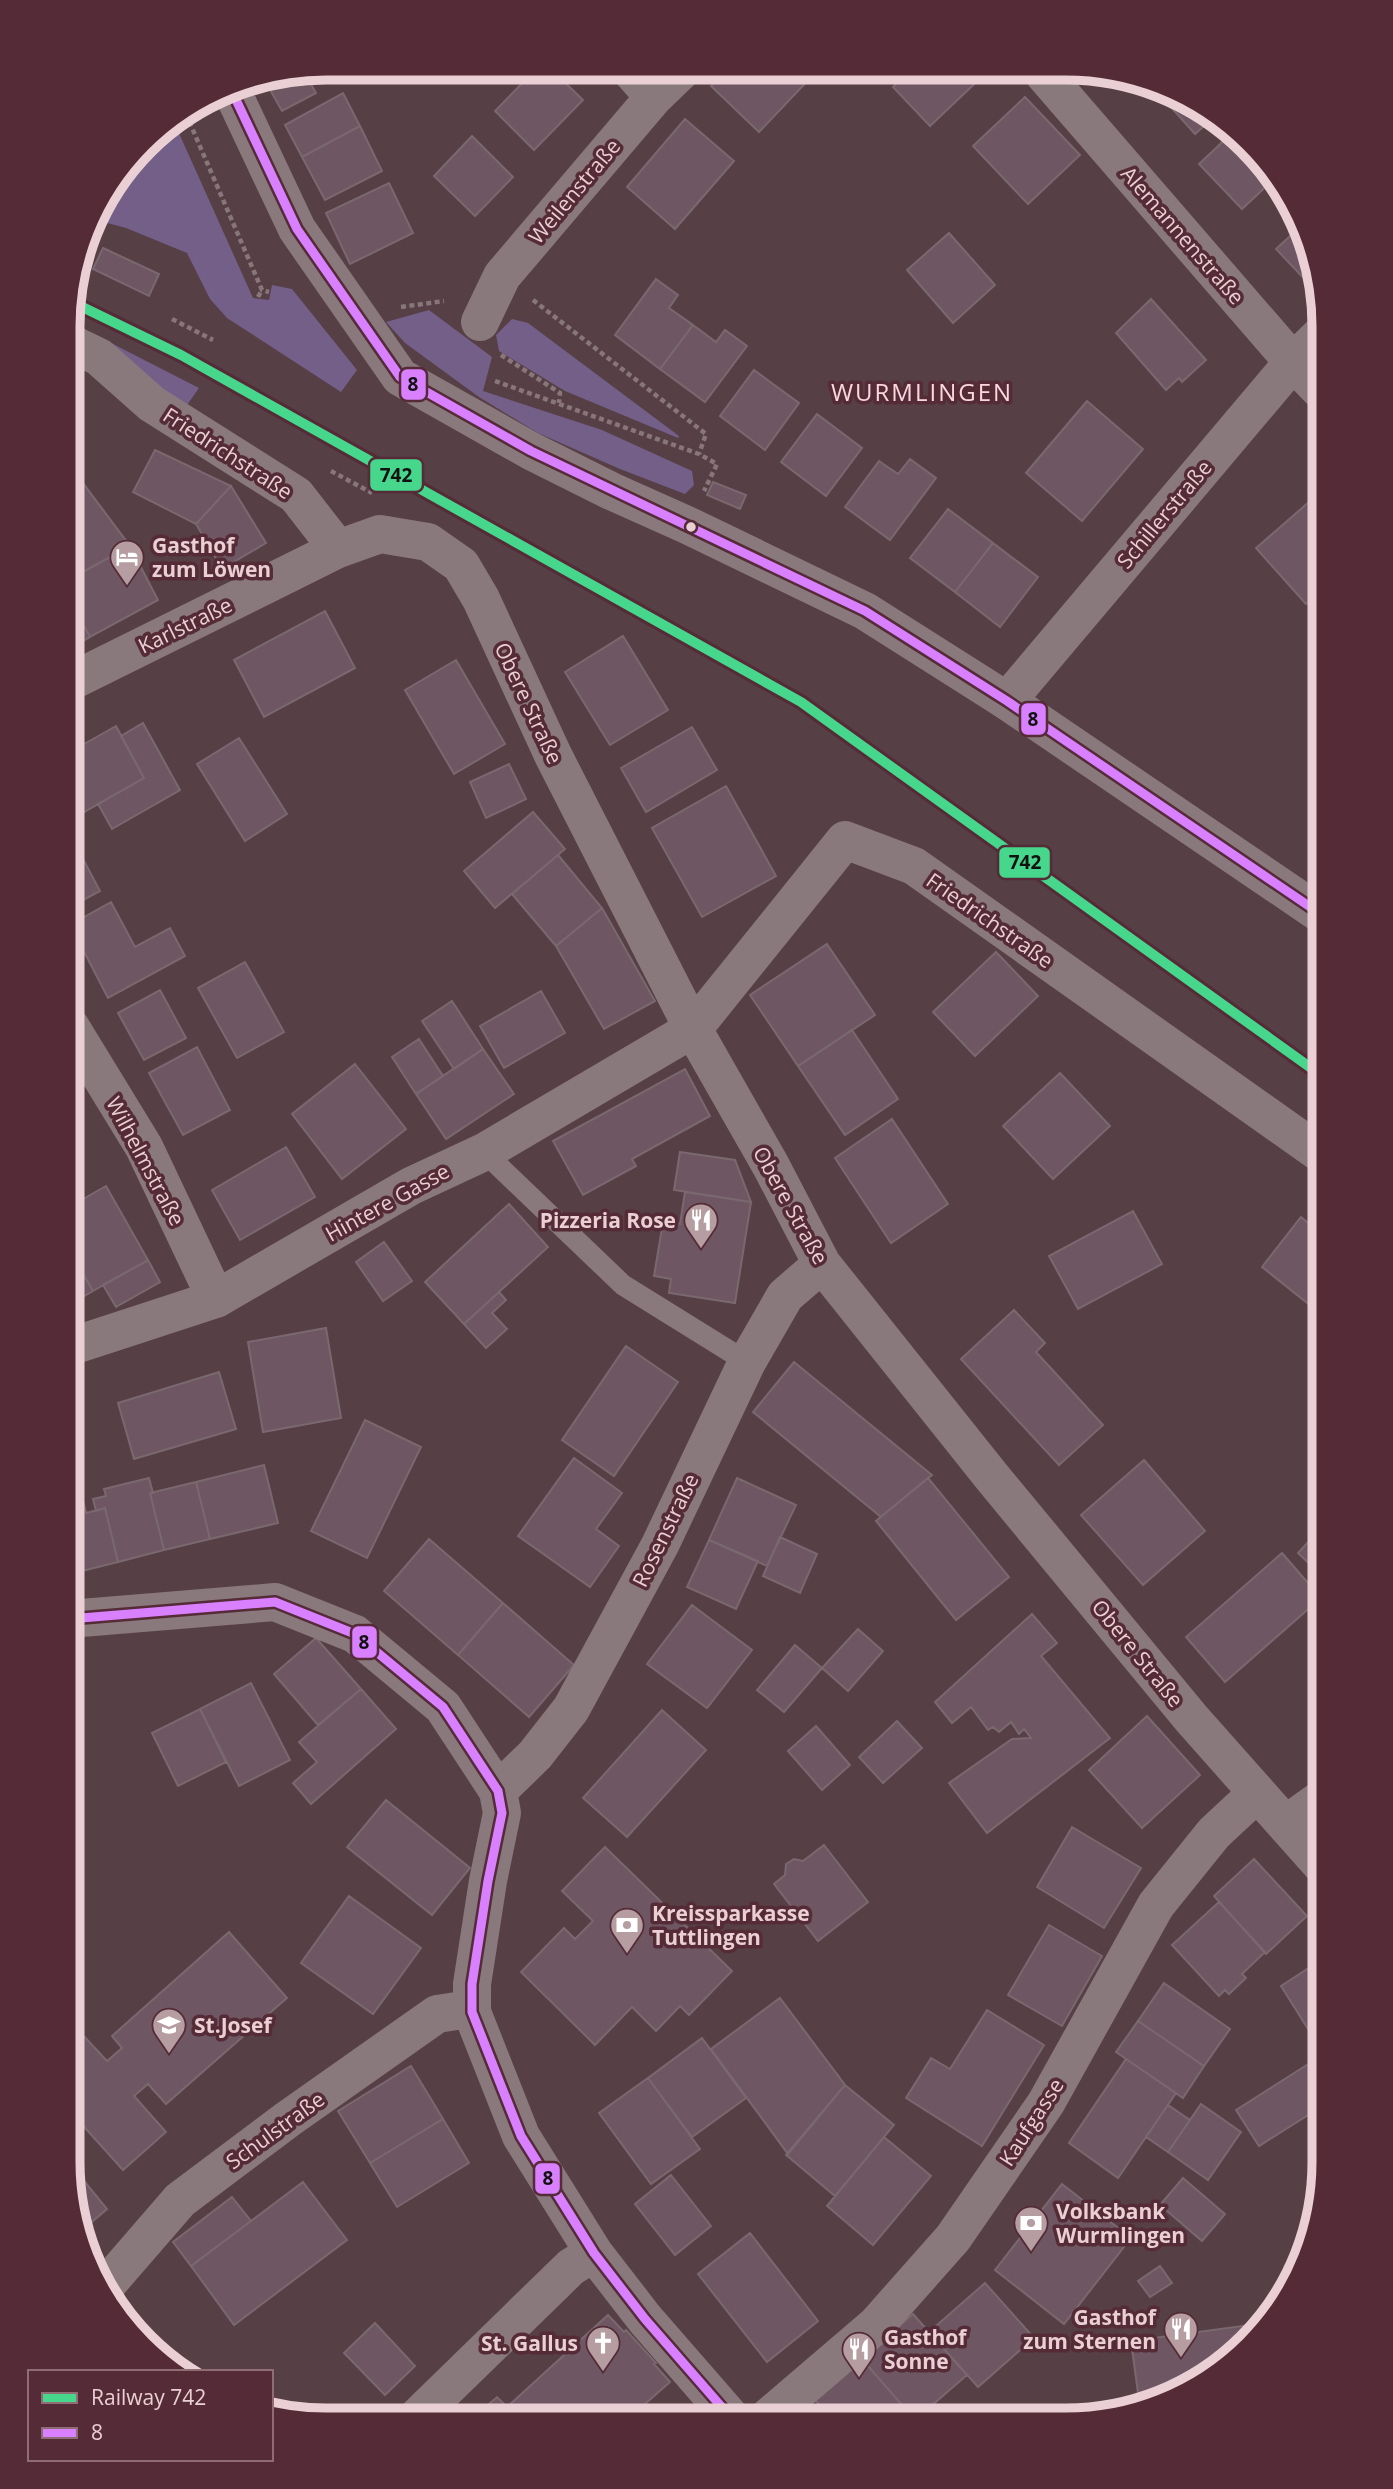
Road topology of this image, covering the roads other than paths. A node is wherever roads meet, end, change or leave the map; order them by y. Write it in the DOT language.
graph roads {
  1 [pos="1049,80"];
  2 [pos="642,84"];
  3 [pos="235,98"];
  4 [pos="480,321"];
  5 [pos="1312,344"];
  6 [pos="80,348"];
  7 [pos="1293,362"];
  8 [pos="1312,382"];
  9 [pos="338,550"];
  10 [pos="80,676"];
  11 [pos="1007,701"];
  12 [pos="1312,908"];
  13 [pos="693,1029"];
  14 [pos="80,1042"];
  15 [pos="1312,1147"];
  16 [pos="484,1152"];
  17 [pos="822,1264"];
  18 [pos="216,1299"];
  19 [pos="80,1343"];
  20 [pos="747,1362"];
  21 [pos="80,1618"];
  22 [pos="498,1791"];
  23 [pos="1257,1793"];
  24 [pos="1312,1806"];
  25 [pos="1286,1824"];
  26 [pos="1312,1854"];
  27 [pos="472,2012"];
  28 [pos="594,2253"];
  29 [pos="111,2280"];
  30 [pos="426,2408"];
  31 [pos="723,2408"];
  32 [pos="779,2408"];
  1 -- 7 [label="street, Alemannenstraße"];
  2 -- 4 [label="street, Weilenstraße"];
  3 -- 11 [label="street"];
  5 -- 7 [label="street, Schillerstraße"];
  6 -- 9 [label="street, Friedrichstraße"];
  7 -- 8 [label="street, Alemannenstraße"];
  7 -- 11 [label="street, Schillerstraße"];
  9 -- 10 [label="street, Karlstraße"];
  9 -- 13 [label="street, Obere Straße"];
  11 -- 12 [label="street"];
  13 -- 15 [label="street, Friedrichstraße"];
  13 -- 16 [label="street, Hintere Gasse"];
  13 -- 17 [label="street, Obere Straße"];
  14 -- 18 [label="street, Wilhelmstraße"];
  16 -- 18 [label="street, Hintere Gasse"];
  16 -- 20 [label="lane"];
  17 -- 20 [label="street, Rosenstraße"];
  17 -- 23 [label="street, Obere Straße"];
  18 -- 19 [label="street, Hintere Gasse"];
  20 -- 22 [label="street, Rosenstraße"];
  21 -- 22 [label="street"];
  22 -- 27 [label="street"];
  23 -- 25 [label="street, Obere Straße"];
  23 -- 32 [label="street, Kaufgasse"];
  24 -- 25 [label="street"];
  25 -- 26 [label="street, Obere Straße"];
  27 -- 28 [label="street"];
  27 -- 29 [label="street, Schulstraße"];
  28 -- 30 [label="street"];
  28 -- 31 [label="street"];
}
